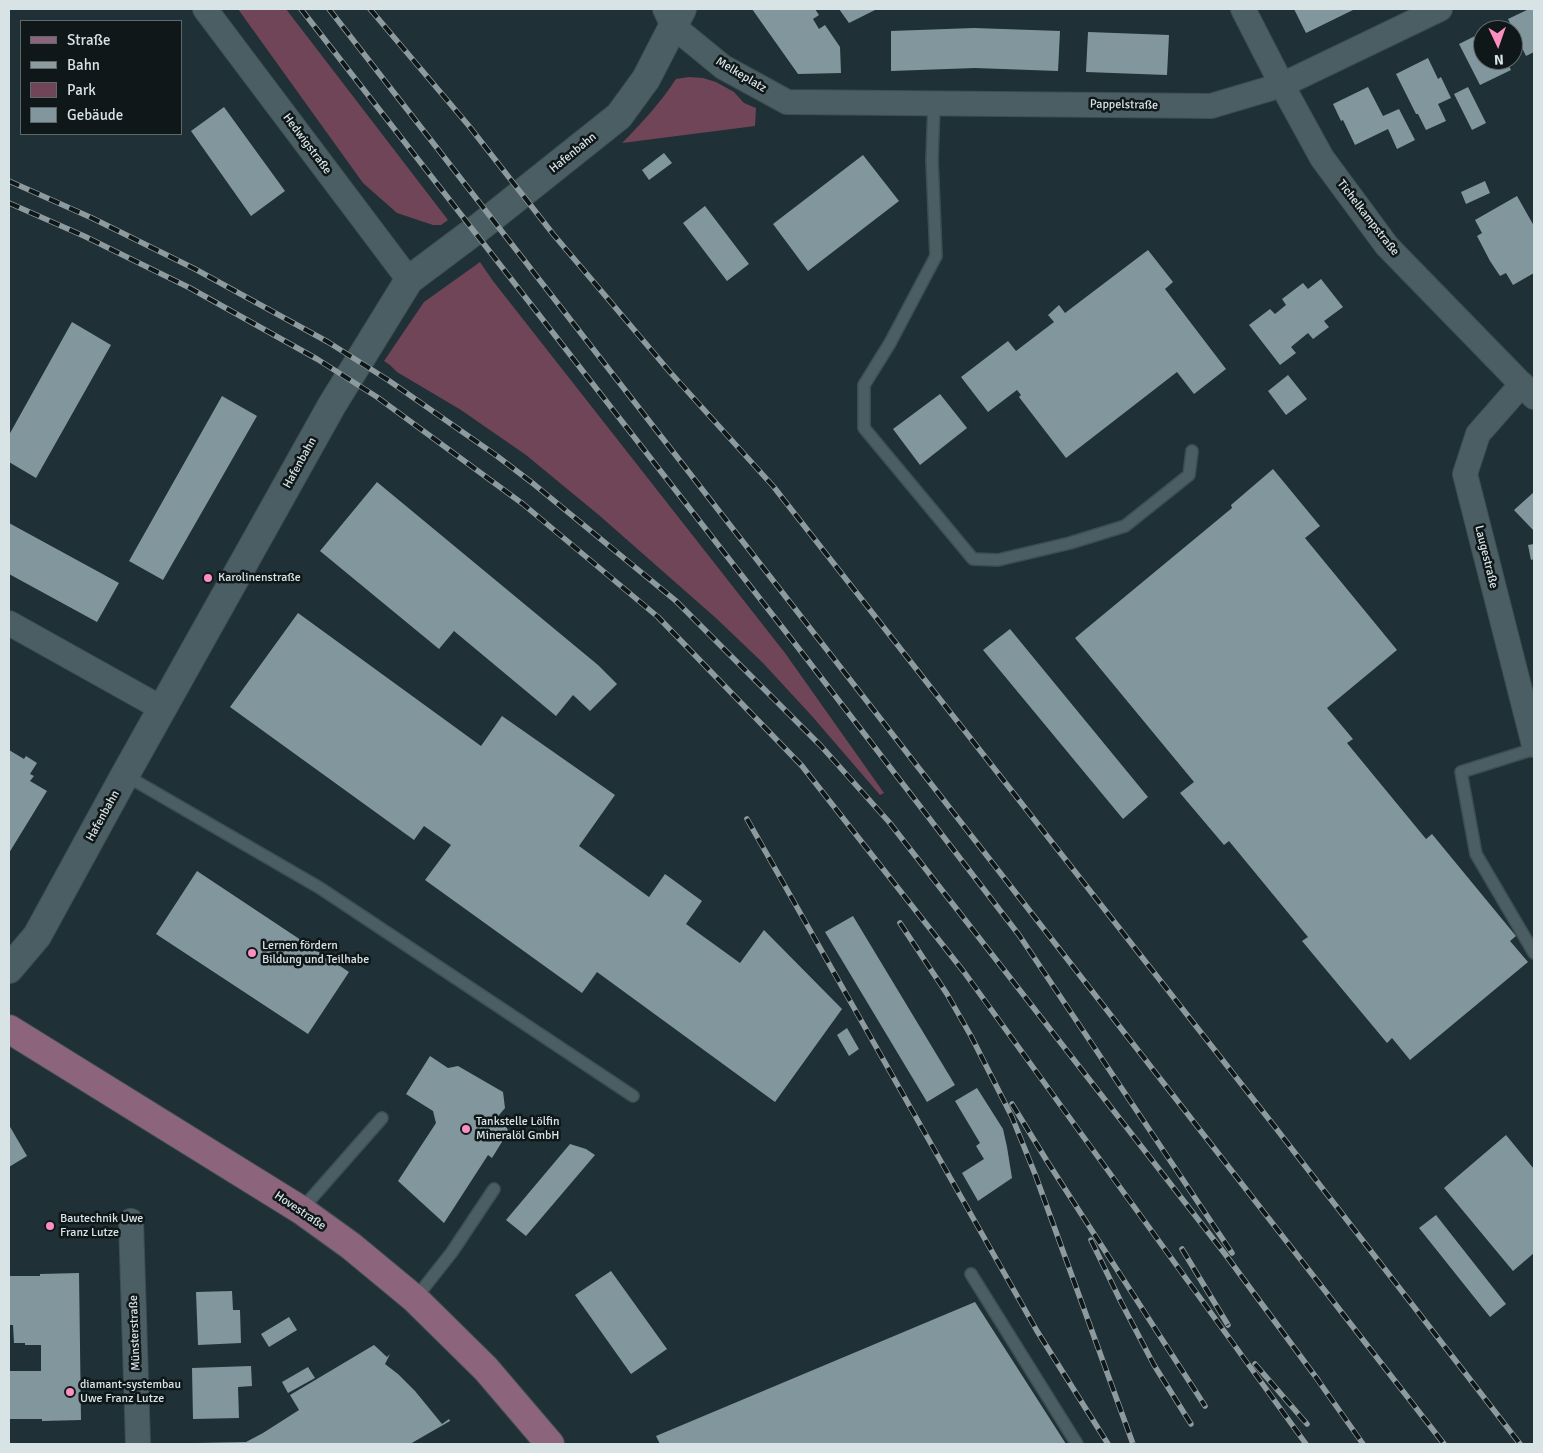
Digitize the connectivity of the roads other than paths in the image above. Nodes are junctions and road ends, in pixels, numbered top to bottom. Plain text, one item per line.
1 (205, 9) edge
2 (1243, 9) edge
3 (1440, 9) edge
4 (674, 14) edge
5 (1282, 86) junction
6 (788, 102) joint
7 (934, 103) junction
8 (409, 280) junction
9 (1528, 391) edge
10 (1192, 452) dead end
11 (9, 623) edge
12 (163, 709) junction
13 (1534, 745) edge
14 (1534, 750) edge
15 (125, 776) junction
16 (1534, 953) edge
17 (9, 969) edge
18 (9, 1029) edge
19 (633, 1096) dead end
20 (382, 1118) dead end
21 (494, 1189) dead end
22 (301, 1210) junction
23 (131, 1221) dead end
24 (971, 1274) dead end
25 (415, 1299) junction
26 (138, 1444) edge
27 (550, 1444) edge
28 (1077, 1444) edge

1 - 8 street, Hedwigstraße
2 - 5 street, Tichelkampstraße
3 - 5 street, Pappelstraße
4 - 6 street, Melkeplatz
4 - 8 street, Hafenbahn
5 - 7 street, Pappelstraße
5 - 9 street, Tichelkampstraße
6 - 7 street, Pappelstraße
7 - 10 lane
8 - 12 street, Hafenbahn
9 - 13 street, Laugestraße
11 - 12 street
12 - 15 street, Hafenbahn
14 - 16 lane
15 - 17 street, Hafenbahn
15 - 19 lane
18 - 22 main road, Hovestraße
20 - 22 lane
21 - 25 lane
22 - 25 main road, Hovestraße
23 - 26 street, Münsterstraße
24 - 28 lane
25 - 27 main road, Hovestraße

